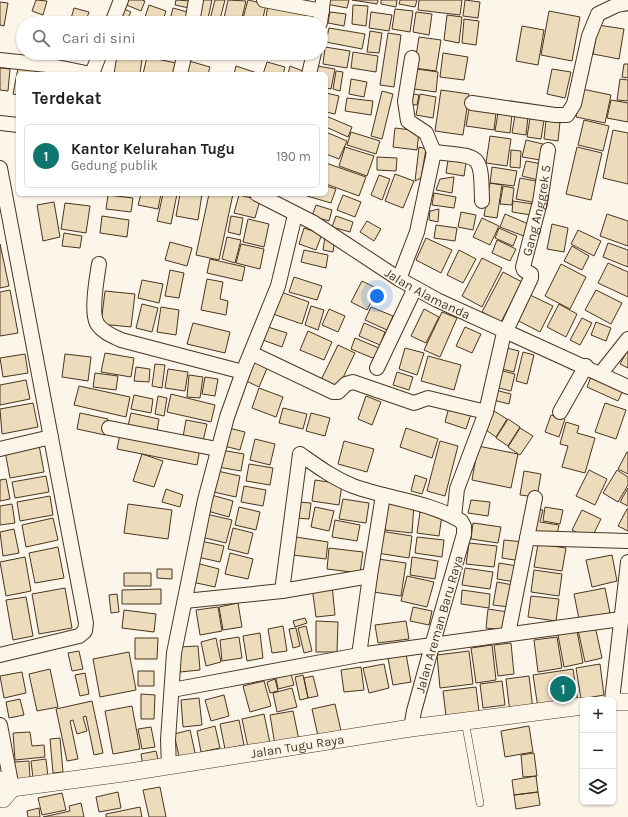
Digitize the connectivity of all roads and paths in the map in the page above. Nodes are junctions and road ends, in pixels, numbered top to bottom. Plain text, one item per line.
1 (121, 0) edge
2 (196, 0) edge
3 (264, 0) edge
4 (628, 3) edge
5 (322, 11) edge
6 (115, 16) edge
7 (193, 16) edge
8 (412, 58) dead end
9 (0, 60) edge
10 (97, 60) edge
11 (183, 60) edge
12 (312, 60) edge
13 (82, 72) edge
14 (93, 72) edge
15 (180, 72) edge
16 (309, 72) edge
17 (472, 103) dead end
18 (0, 123) edge
19 (16, 125) edge
20 (548, 150) dead end
21 (434, 152) junction
22 (0, 168) edge
23 (263, 196) edge
24 (482, 201) dead end
25 (295, 215) junction
26 (99, 264) dead end
27 (399, 279) junction
28 (415, 288) junction
29 (505, 331) junction
30 (628, 338) edge
31 (251, 353) junction
32 (586, 366) junction
33 (377, 368) dead end
34 (243, 372) junction
35 (604, 374) junction
36 (628, 387) edge
37 (486, 412) junction
38 (560, 412) dead end
39 (109, 428) dead end
40 (51, 437) junction
41 (0, 449) edge
42 (217, 449) junction
43 (383, 495) junction
44 (535, 498) dead end
45 (457, 519) junction
46 (527, 538) junction
47 (628, 541) edge
48 (628, 562) edge
49 (370, 576) junction
50 (282, 592) junction
51 (185, 601) junction
52 (621, 619) junction
53 (508, 634) junction
54 (432, 646) junction
55 (0, 654) edge
56 (360, 655) junction
57 (172, 690) junction
58 (613, 697) edge
59 (616, 701) edge
60 (628, 702) edge
61 (580, 706) edge
62 (465, 720) junction
63 (0, 725) edge
64 (411, 728) junction
65 (170, 766) junction
66 (6, 784) edge
67 (0, 800) edge
68 (480, 803) dead end

1 - 6 street
2 - 7 street
3 - 5 street
4 - 17 street
8 - 21 street
9 - 13 street
10 - 14 street
11 - 15 street
12 - 16 street
18 - 19 street
20 - 29 street, Gang Anggrek 5
21 - 24 street
21 - 27 street
22 - 40 street
23 - 25 street, Jalan Alamanda
25 - 27 street, Jalan Alamanda
25 - 31 street
26 - 34 street
27 - 28 street, Jalan Alamanda
28 - 29 street, Jalan Alamanda
28 - 33 street
29 - 32 street, Jalan Alamanda
29 - 37 street, Jalan Areman Baru Raya
30 - 35 street
31 - 34 street
31 - 37 street
32 - 35 street, Jalan Alamanda
32 - 38 street
34 - 42 street
35 - 36 street, Jalan Alamanda
37 - 45 street, Jalan Areman Baru Raya
39 - 42 street
40 - 41 street
40 - 55 street
42 - 51 street
43 - 45 street
43 - 49 street
43 - 50 street
44 - 46 street
45 - 54 street, Jalan Areman Baru Raya
46 - 47 street
46 - 53 street
48 - 52 street
49 - 50 street
49 - 56 street
50 - 51 street
51 - 57 street
52 - 53 street
52 - 58 street
53 - 54 street
54 - 56 street
54 - 64 street, Jalan Areman Baru Raya
56 - 57 street
57 - 65 street
59 - 60 street
61 - 62 street, Jalan Tugu Raya
62 - 64 street, Jalan Tugu Raya
62 - 68 lane
63 - 66 street
64 - 65 street, Jalan Tugu Raya
65 - 66 street, Jalan Tugu Raya
66 - 67 street

